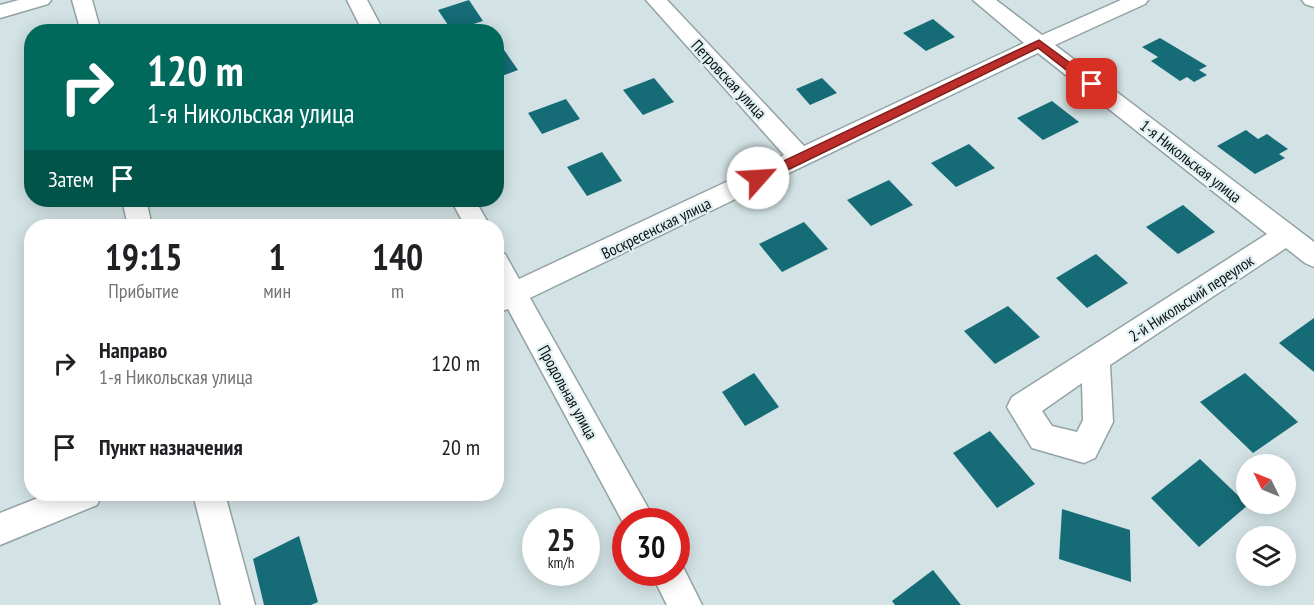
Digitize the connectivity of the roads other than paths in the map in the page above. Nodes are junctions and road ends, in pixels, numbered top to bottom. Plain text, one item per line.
1 (41, 0) edge
2 (82, 0) edge
3 (357, 0) edge
4 (656, 0) edge
5 (983, 0) edge
6 (1138, 0) edge
7 (0, 12) edge
8 (88, 24) edge
9 (370, 24) edge
10 (1039, 44) junction
11 (801, 158) junction
12 (1286, 235) junction
13 (1314, 256) edge
14 (505, 298) edge
15 (1096, 360) dead end
16 (69, 501) edge
17 (211, 501) edge
18 (632, 508) edge
19 (0, 529) edge
20 (675, 586) edge
21 (238, 605) edge
22 (685, 605) edge

1 - 7 street
2 - 8 street
3 - 9 street
4 - 11 street, Петровская улица
5 - 10 street, 1-я Никольская улица
6 - 10 street, Воскресенская улица
10 - 11 street, Воскресенская улица
10 - 12 street, 1-я Никольская улица
11 - 14 street, Воскресенская улица
12 - 13 street, 1-я Никольская улица
12 - 15 street, 2-й Никольский переулок
14 - 18 street, Продольная улица
16 - 19 street
17 - 21 street
20 - 22 street

